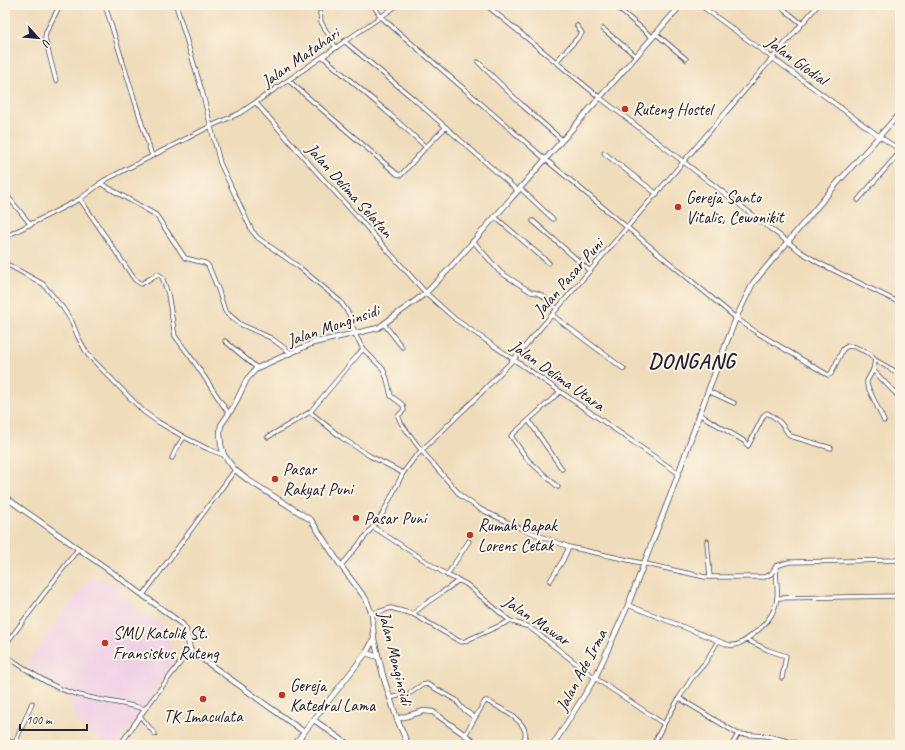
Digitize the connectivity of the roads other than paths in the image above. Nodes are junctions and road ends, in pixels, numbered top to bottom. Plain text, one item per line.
1 (60, 5) edge
2 (105, 5) edge
3 (176, 5) edge
4 (373, 5) edge
5 (398, 5) edge
6 (614, 5) edge
7 (680, 5) edge
8 (700, 5) edge
9 (779, 5) edge
10 (818, 5) edge
11 (488, 6) edge
12 (320, 14) dead end
13 (381, 17) junction
14 (802, 24) junction
15 (577, 26) dead end
16 (603, 29) dead end
17 (654, 35) junction
18 (344, 41) junction
19 (336, 48) junction
20 (636, 56) junction
21 (323, 57) junction
22 (773, 58) junction
23 (686, 59) dead end
24 (478, 62) dead end
25 (556, 62) junction
26 (56, 81) dead end
27 (289, 81) junction
28 (599, 98) junction
29 (256, 103) junction
30 (900, 113) edge
31 (211, 126) junction
32 (446, 127) junction
33 (879, 136) junction
34 (562, 140) junction
35 (426, 147) junction
36 (900, 151) edge
37 (604, 153) dead end
38 (152, 156) junction
39 (545, 159) junction
40 (683, 162) junction
41 (100, 184) junction
42 (519, 190) junction
43 (5, 192) edge
44 (657, 194) junction
45 (80, 199) junction
46 (858, 200) dead end
47 (495, 217) junction
48 (553, 219) dead end
49 (533, 221) dead end
50 (31, 225) junction
51 (628, 227) junction
52 (5, 237) edge
53 (473, 241) junction
54 (787, 241) junction
55 (5, 263) edge
56 (549, 263) dead end
57 (590, 271) junction
58 (426, 293) junction
59 (900, 303) edge
60 (557, 309) junction
61 (552, 315) junction
62 (736, 318) junction
63 (384, 324) junction
64 (355, 334) junction
65 (225, 341) dead end
66 (402, 347) dead end
67 (363, 349) junction
68 (291, 352) junction
69 (514, 359) junction
70 (875, 360) junction
71 (257, 368) junction
72 (624, 369) dead end
73 (873, 370) junction
74 (900, 374) edge
75 (708, 391) junction
76 (560, 392) junction
77 (900, 398) edge
78 (734, 403) dead end
79 (310, 412) junction
80 (229, 414) junction
81 (699, 414) junction
82 (529, 421) junction
83 (884, 421) dead end
84 (184, 437) junction
85 (268, 437) dead end
86 (831, 448) dead end
87 (421, 450) junction
88 (224, 455) junction
89 (172, 458) dead end
90 (562, 469) dead end
91 (235, 470) junction
92 (403, 473) junction
93 (678, 473) junction
94 (558, 487) dead end
95 (6, 499) edge
96 (373, 528) junction
97 (469, 541) dead end
98 (706, 541) dead end
99 (569, 547) junction
100 (78, 549) junction
101 (900, 560) edge
102 (643, 564) junction
103 (341, 566) junction
104 (776, 566) junction
105 (447, 575) junction
106 (710, 578) junction
107 (459, 580) junction
108 (550, 581) dead end
109 (143, 595) junction
110 (900, 596) edge
111 (777, 598) junction
112 (628, 605) junction
113 (372, 614) junction
114 (413, 614) junction
115 (510, 621) junction
116 (374, 639) junction
117 (747, 640) junction
118 (718, 641) junction
119 (5, 645) edge
120 (190, 650) junction
121 (366, 653) junction
122 (5, 655) edge
123 (378, 657) junction
124 (595, 678) junction
125 (782, 678) dead end
126 (410, 693) tunnel mouth
127 (398, 696) tunnel mouth
128 (390, 698) junction
129 (679, 698) junction
130 (32, 703) dead end
131 (146, 709) junction
132 (140, 716) junction
133 (475, 718) junction
134 (397, 719) junction
135 (314, 720) junction
136 (664, 724) junction
137 (304, 732) junction
138 (155, 734) dead end
139 (738, 734) junction
140 (465, 735) junction
141 (5, 739) edge
142 (796, 743) dead end
143 (17, 744) edge
144 (120, 745) edge
145 (294, 745) edge
146 (349, 745) edge
147 (408, 745) edge
148 (479, 745) edge
149 (520, 745) edge
150 (553, 745) edge
151 (653, 745) edge
152 (732, 745) edge

1 - 26 street
2 - 38 street
3 - 31 street
4 - 13 street
5 - 13 street, Jalan Matahari
6 - 17 street
7 - 17 street, Jalan Monginsidi
8 - 22 street, Jalan Glodial
9 - 14 street
10 - 14 street, Jalan Pasar Puni
11 - 25 street
12 - 19 street
13 - 18 street, Jalan Matahari
13 - 39 street
14 - 22 street, Jalan Pasar Puni
15 - 25 street
16 - 20 street
17 - 20 street, Jalan Monginsidi
17 - 23 street
18 - 19 street, Jalan Matahari
18 - 32 street
19 - 21 street, Jalan Matahari
20 - 28 street, Jalan Monginsidi
21 - 27 street, Jalan Matahari
21 - 35 street
22 - 33 street, Jalan Glodial
22 - 40 street, Jalan Pasar Puni
24 - 34 street
25 - 28 street
27 - 29 street, Jalan Matahari
27 - 35 street
28 - 34 street, Jalan Monginsidi
28 - 40 street
29 - 31 street, Jalan Matahari
29 - 58 street, Jalan Delima Selatan
30 - 33 street, Jalan Ade Irma
31 - 38 street, Jalan Matahari
31 - 64 street
32 - 35 street
32 - 42 street
33 - 36 street, Jalan Glodial
33 - 54 street, Jalan Ade Irma
34 - 39 street, Jalan Monginsidi
36 - 46 street
37 - 44 street
38 - 41 street, Jalan Matahari
39 - 42 street, Jalan Monginsidi
39 - 51 street
40 - 44 street, Jalan Pasar Puni
40 - 54 street
41 - 45 street, Jalan Matahari
41 - 68 street
42 - 47 street, Jalan Monginsidi
42 - 48 street
43 - 50 street
44 - 51 street, Jalan Pasar Puni
45 - 50 street, Jalan Matahari
45 - 80 street
47 - 53 street, Jalan Monginsidi
47 - 56 street
49 - 57 street
50 - 52 street, Jalan Matahari
51 - 57 street, Jalan Pasar Puni
51 - 62 street
53 - 58 street, Jalan Monginsidi
53 - 60 street
54 - 59 street
54 - 62 street, Jalan Ade Irma
55 - 84 street
57 - 60 street, Jalan Pasar Puni
58 - 63 street, Jalan Monginsidi
58 - 69 street, Jalan Delima Utara
60 - 61 street, Jalan Pasar Puni
61 - 69 street, Jalan Pasar Puni
61 - 72 street
62 - 70 street
62 - 75 street, Jalan Ade Irma
63 - 64 street, Jalan Monginsidi
63 - 66 street
64 - 67 street
64 - 68 street, Jalan Monginsidi
65 - 71 street
67 - 79 street
67 - 87 street
68 - 71 street, Jalan Monginsidi
69 - 76 street, Jalan Delima Utara
69 - 87 street, Jalan Pasar Puni
70 - 73 street
70 - 74 street
71 - 80 street, Jalan Monginsidi
73 - 77 street
73 - 83 street
75 - 78 street
75 - 81 street, Jalan Ade Irma
76 - 82 street
76 - 93 street, Jalan Delima Utara
79 - 85 street
79 - 92 street
80 - 88 street, Jalan Monginsidi
81 - 86 street
81 - 93 street, Jalan Ade Irma
82 - 90 street
82 - 94 street
84 - 88 street
84 - 89 street
87 - 92 street, Jalan Pasar Puni
87 - 99 street
88 - 91 street, Jalan Monginsidi
91 - 103 street, Jalan Monginsidi
91 - 109 street
92 - 96 street, Jalan Pasar Puni
93 - 102 street, Jalan Ade Irma
95 - 100 street
96 - 103 street, Jalan Pasar Puni
96 - 105 street, Jalan Mawar
97 - 105 street
98 - 106 street
99 - 102 street
99 - 108 street
100 - 109 street
100 - 119 street
101 - 104 street
102 - 106 street
102 - 112 street, Jalan Ade Irma
103 - 113 street, Jalan Monginsidi
104 - 106 street
104 - 111 street
105 - 107 street, Jalan Mawar
107 - 114 street
107 - 115 street, Jalan Mawar
109 - 120 street
110 - 111 street
111 - 117 street
112 - 118 street
112 - 124 street, Jalan Ade Irma
113 - 114 street
113 - 116 street, Jalan Monginsidi
114 - 115 street
115 - 124 street, Jalan Mawar
116 - 121 street
116 - 123 street, Jalan Monginsidi
117 - 118 street
117 - 125 street
118 - 129 street
120 - 131 street
120 - 137 street
121 - 123 street
121 - 135 street
122 - 131 street
123 - 128 street, Jalan Monginsidi
124 - 136 street, Jalan Mawar
124 - 150 street, Jalan Ade Irma
126 - 133 street
127 - 128 street
128 - 134 street, Jalan Monginsidi
129 - 136 street
129 - 139 street
130 - 143 street
131 - 132 street
132 - 138 street
132 - 144 street
133 - 140 street
133 - 149 street
134 - 140 street
134 - 147 street, Jalan Monginsidi
135 - 137 street
135 - 146 street
136 - 151 street
137 - 145 street
139 - 142 street
139 - 152 street
140 - 148 street
141 - 143 street

